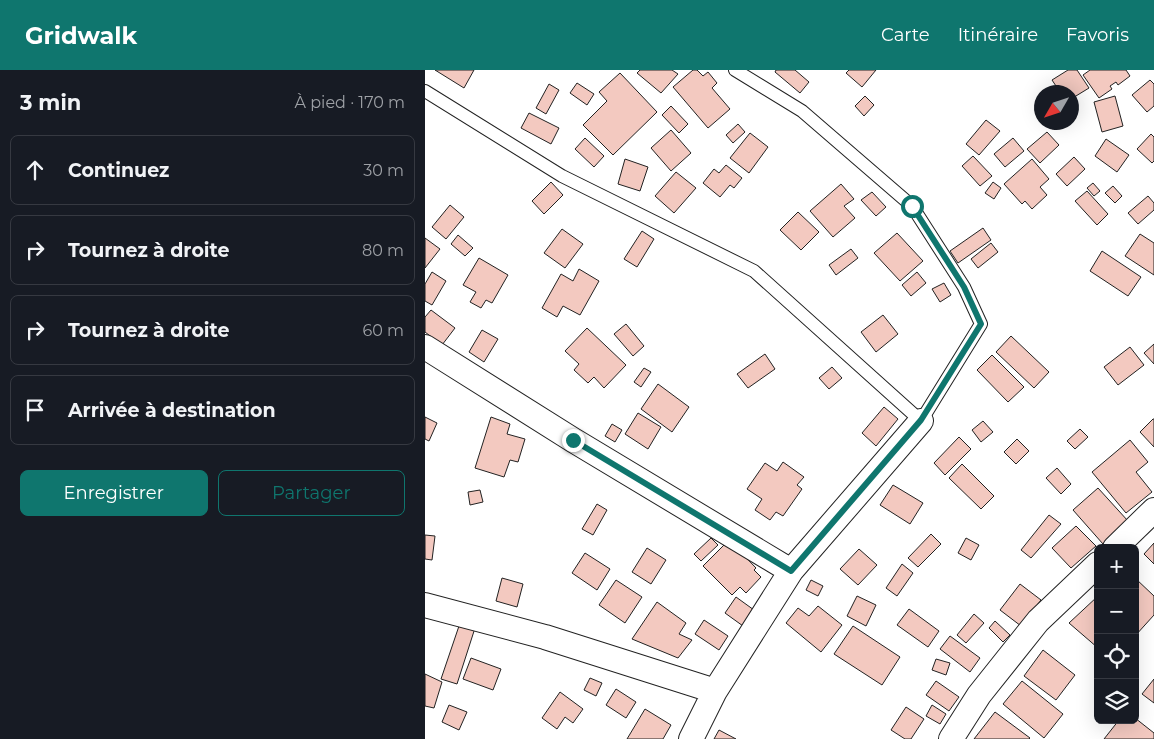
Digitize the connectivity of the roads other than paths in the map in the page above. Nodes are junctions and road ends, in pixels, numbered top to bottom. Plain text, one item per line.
1 (735, 70) edge
2 (425, 91) edge
3 (425, 347) edge
4 (921, 420) junction
5 (1154, 510) edge
6 (1119, 544) edge
7 (1094, 568) edge
8 (791, 571) junction
9 (425, 605) edge
10 (715, 691) junction
11 (691, 739) edge
12 (951, 739) edge

1 - 4 lane
2 - 4 lane
3 - 8 street
4 - 8 street
5 - 6 street
7 - 12 street
8 - 10 street
9 - 10 street
10 - 11 street

